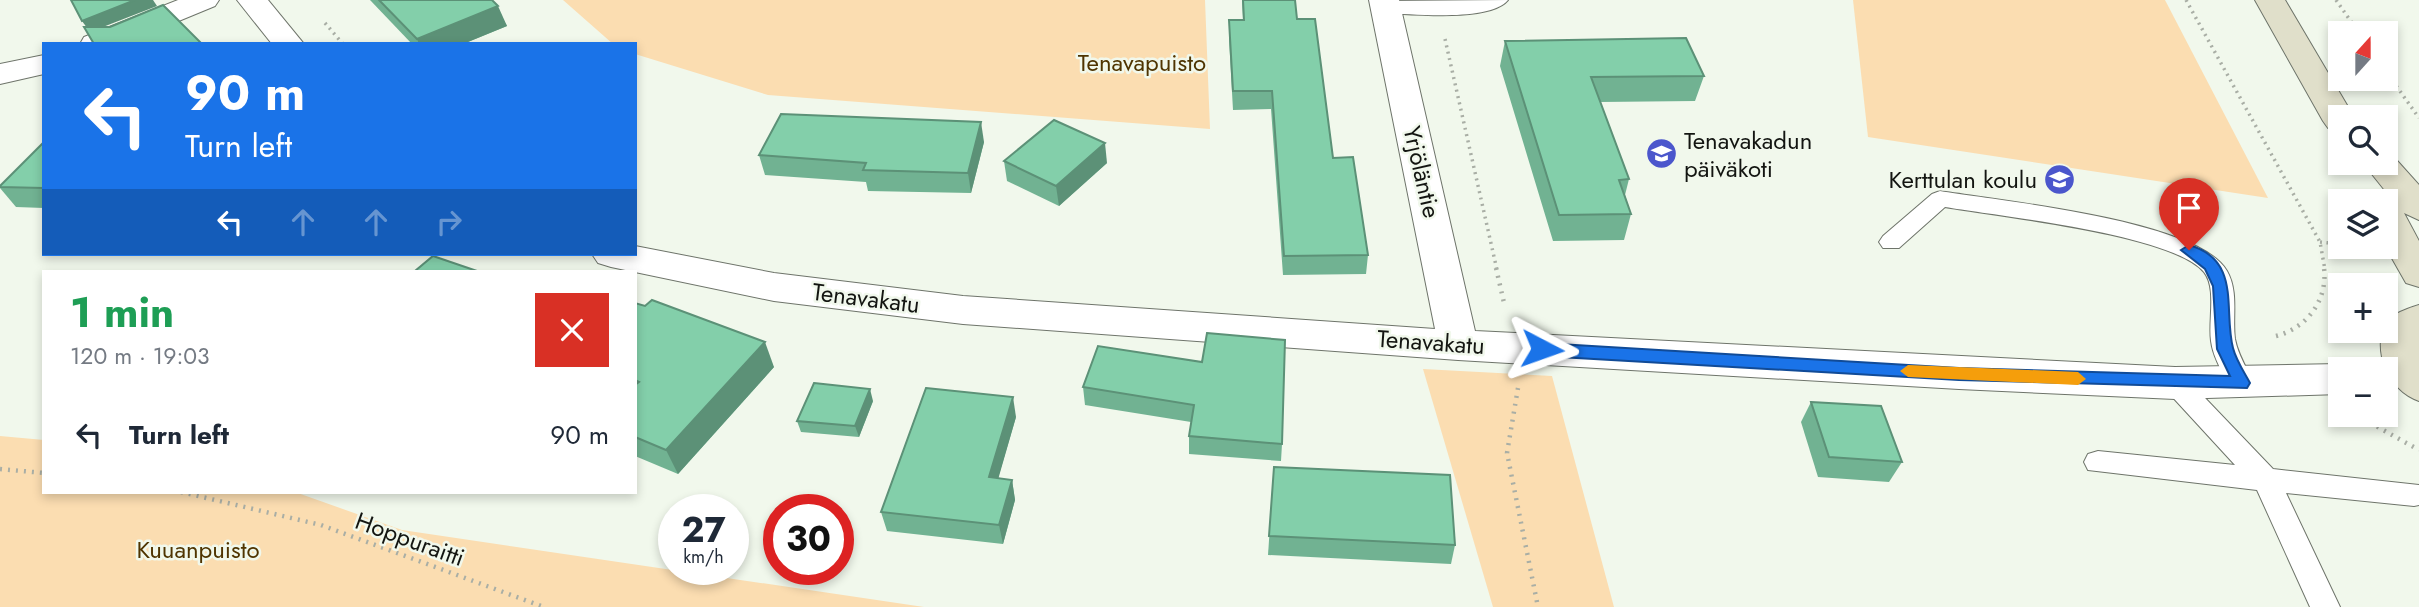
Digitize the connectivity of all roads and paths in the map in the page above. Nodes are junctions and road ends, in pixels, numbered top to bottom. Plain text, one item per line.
1 (204, 0) edge
2 (251, 0) edge
3 (1498, 0) edge
4 (2186, 0) edge
5 (2270, 0) edge
6 (2336, 0) edge
7 (1385, 4) edge
8 (2351, 21) edge
9 (100, 42) edge
10 (287, 42) edge
11 (42, 65) edge
12 (4, 78) edge
13 (2398, 88) edge
14 (2332, 105) edge
15 (2419, 118) edge
16 (2391, 175) edge
17 (2419, 208) edge
18 (2398, 236) edge
19 (1891, 242) dead end
20 (2320, 242) junction
21 (2328, 243) edge
22 (621, 256) edge
23 (2419, 274) edge
24 (2419, 319) edge
25 (2291, 333) dead end
26 (1458, 345) junction
27 (2328, 379) edge
28 (2405, 380) edge
29 (2175, 383) junction
30 (2241, 383) junction
31 (2376, 427) edge
32 (2419, 450) edge
33 (2098, 462) dead end
34 (0, 469) edge
35 (42, 473) edge
36 (2266, 480) junction
37 (189, 494) edge
38 (2414, 495) dead end
39 (544, 607) edge
40 (2325, 607) edge

1 - 9 street
2 - 10 street
3 - 7 lane
4 - 20 path
5 - 14 street
6 - 8 path
7 - 26 street, Yrjöläntie
11 - 12 street
13 - 15 path
16 - 17 street
18 - 23 street
19 - 30 lane
20 - 21 path
20 - 25 path
22 - 26 street, Tenavakatu
24 - 28 street
26 - 29 street, Tenavakatu
27 - 30 street, Tenavakatu
29 - 30 street, Tenavakatu
29 - 36 lane
31 - 32 path
33 - 36 lane
34 - 35 path
36 - 38 lane
36 - 40 lane
37 - 39 path, Hoppuraitti

